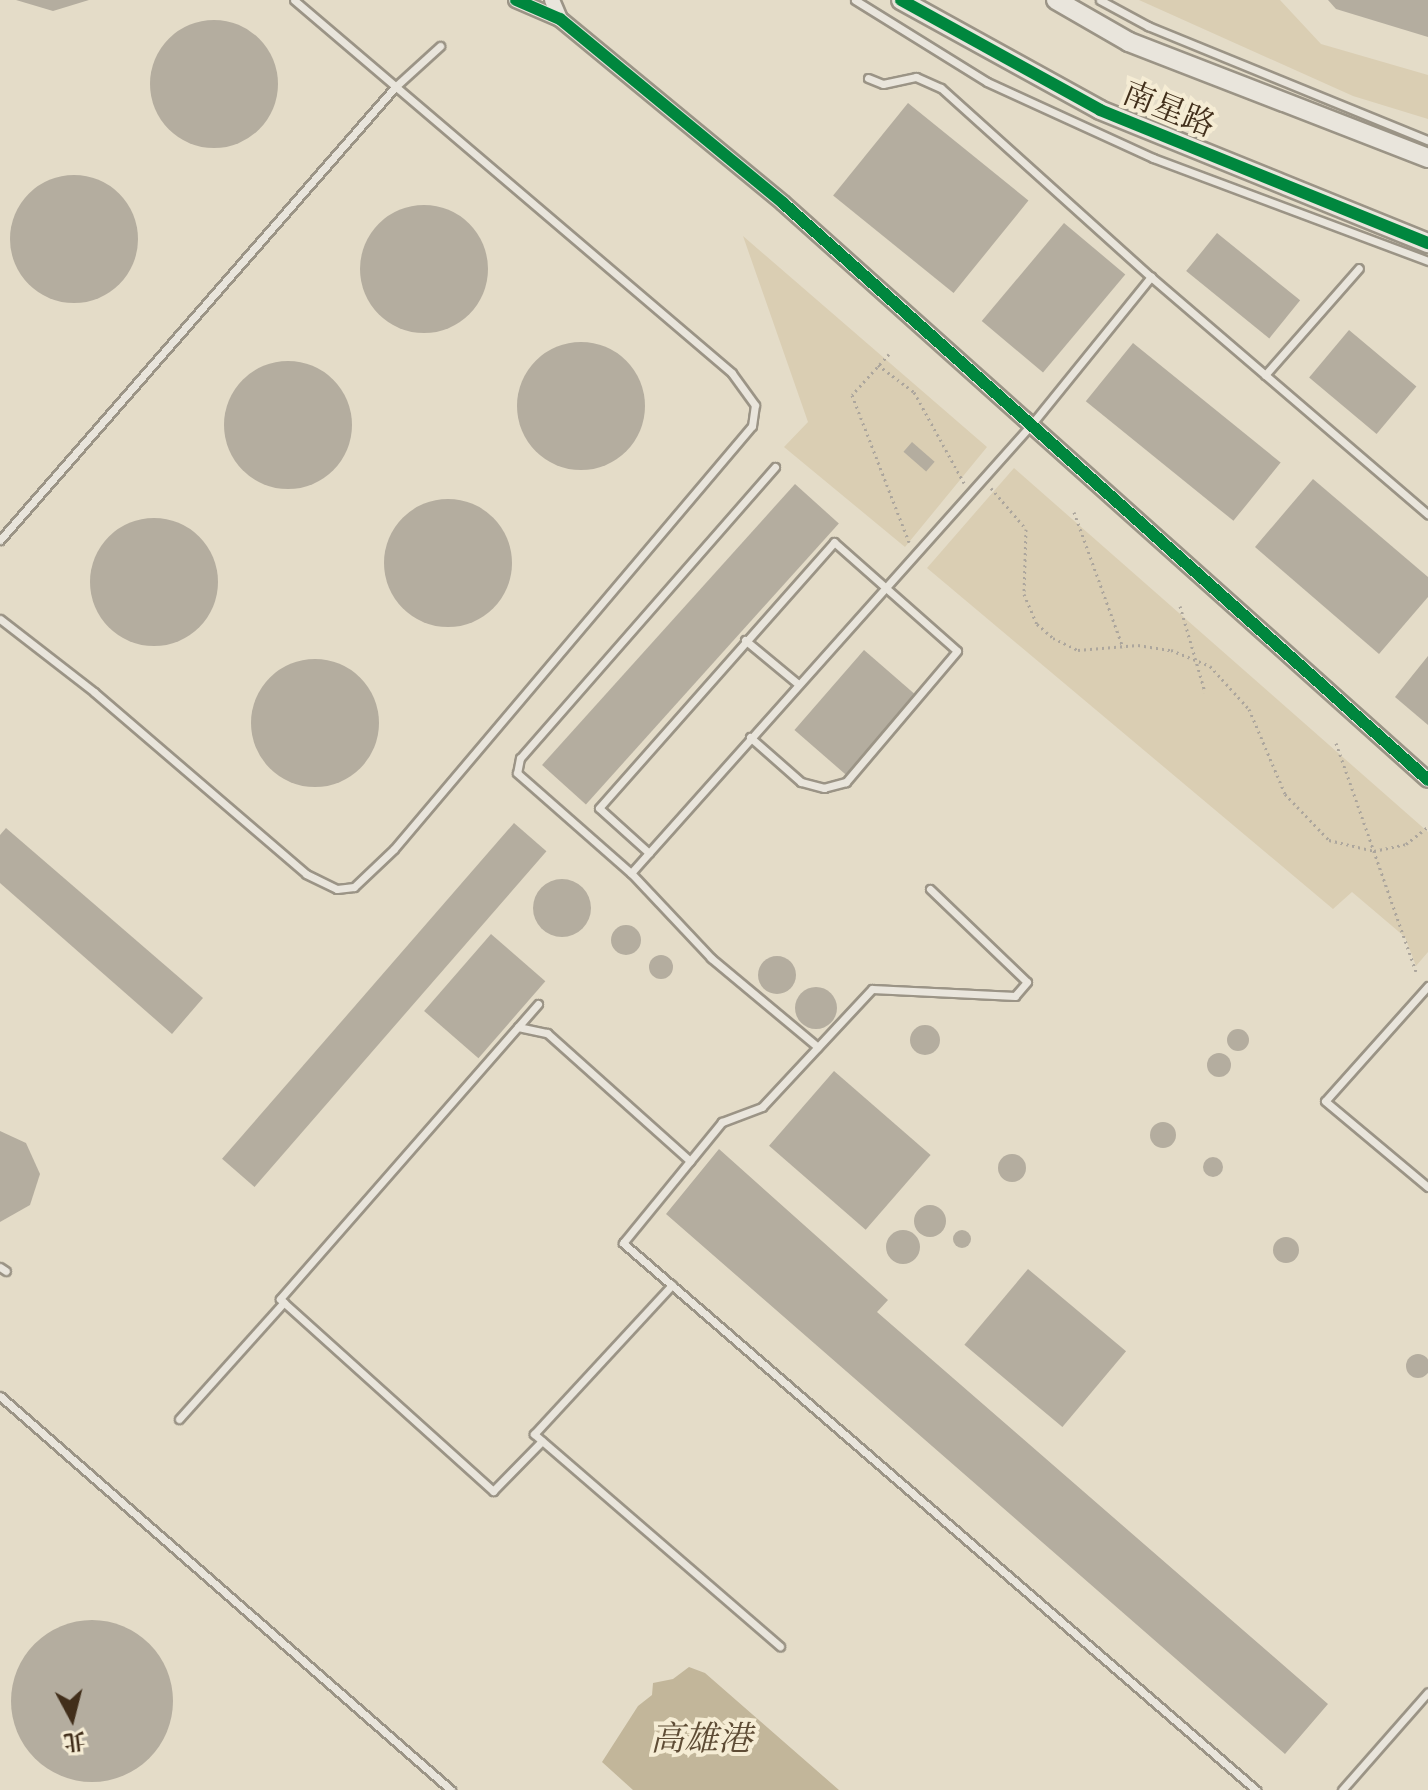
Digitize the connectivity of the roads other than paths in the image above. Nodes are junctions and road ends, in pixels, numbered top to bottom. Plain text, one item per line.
1 (294, 0) edge
2 (516, 0) edge
3 (552, 0) edge
4 (855, 0) edge
5 (901, 0) edge
6 (1056, 0) edge
7 (1100, 0) edge
8 (560, 19) junction
9 (440, 46) dead end
10 (868, 78) dead end
11 (395, 87) junction
12 (1428, 140) edge
13 (1428, 158) edge
14 (1428, 243) edge
15 (1428, 261) edge
16 (1359, 268) dead end
17 (1151, 277) junction
18 (1265, 375) junction
19 (1031, 425) junction
20 (775, 467) dead end
21 (1428, 514) edge
22 (0, 540) edge
23 (889, 588) junction
24 (0, 619) edge
25 (745, 640) junction
26 (797, 683) junction
27 (750, 737) junction
28 (1428, 780) edge
29 (649, 853) junction
30 (631, 873) junction
31 (930, 889) dead end
32 (1428, 986) edge
33 (538, 1004) dead end
34 (518, 1027) junction
35 (818, 1047) junction
36 (690, 1161) junction
37 (1428, 1187) edge
38 (672, 1285) junction
39 (284, 1302) junction
40 (0, 1396) edge
41 (179, 1419) dead end
42 (542, 1441) junction
43 (780, 1646) dead end
44 (1428, 1692) edge
45 (451, 1790) edge
46 (1256, 1790) edge
47 (1342, 1790) edge

1 - 11 lane
2 - 8 street
3 - 8 street
4 - 15 lane
5 - 14 street, 南星路
6 - 13 street, 南星路
7 - 12 lane
8 - 19 street
9 - 11 lane
10 - 17 lane
11 - 22 lane
11 - 24 lane
16 - 18 lane
17 - 18 lane
17 - 19 lane
18 - 21 lane
19 - 23 lane
19 - 28 street
20 - 30 lane
23 - 25 lane
23 - 26 lane
23 - 27 lane
25 - 26 lane
25 - 29 lane
26 - 27 lane
27 - 29 lane
29 - 30 lane
30 - 35 lane
31 - 35 lane
32 - 37 lane
33 - 34 lane
34 - 36 lane
34 - 39 lane
35 - 36 lane
36 - 38 lane
38 - 42 lane
38 - 46 lane
39 - 41 lane
39 - 42 lane
40 - 45 lane
42 - 43 lane
44 - 47 lane

